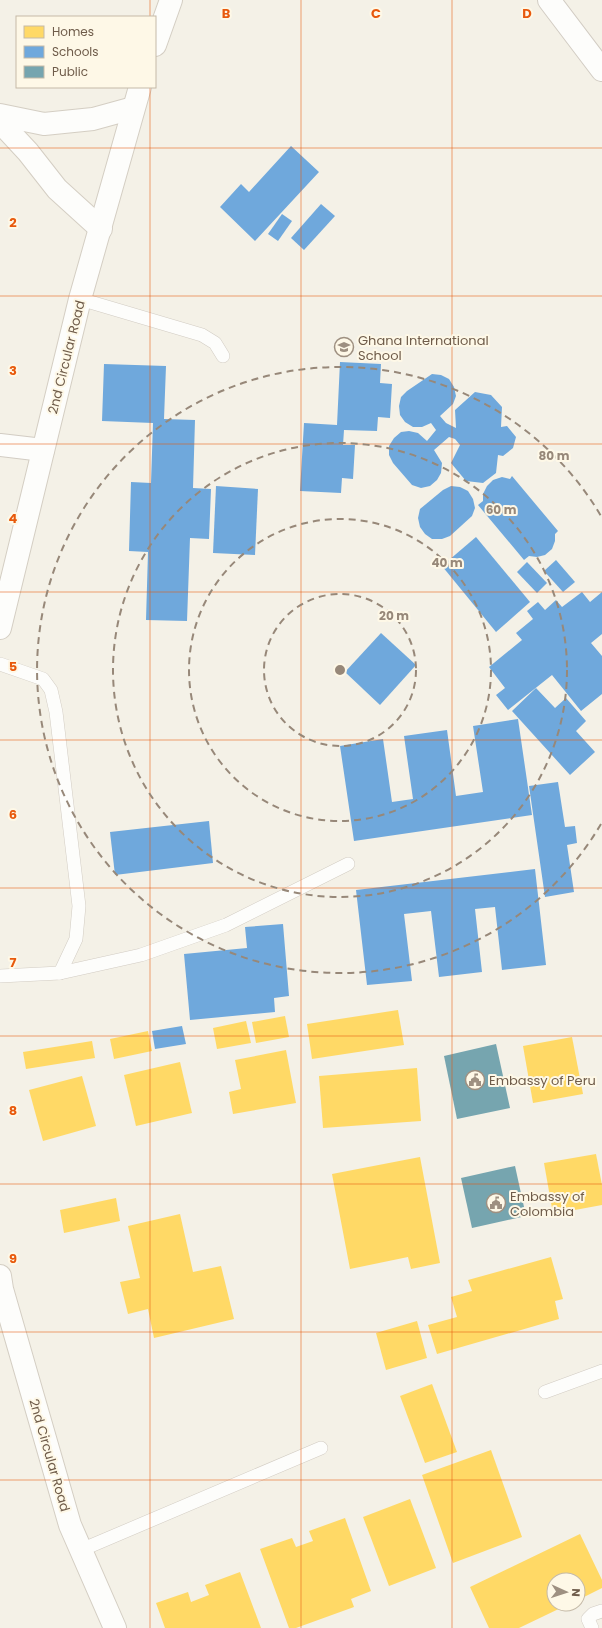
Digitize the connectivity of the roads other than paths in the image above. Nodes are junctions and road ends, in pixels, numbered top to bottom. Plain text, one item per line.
1 (171, 0) edge
2 (549, 0) edge
3 (156, 42) edge
4 (602, 70) edge
5 (140, 88) edge
6 (133, 108) junction
7 (0, 114) edge
8 (0, 122) edge
9 (101, 229) junction
10 (80, 299) junction
11 (223, 356) dead end
12 (0, 445) edge
13 (43, 450) junction
14 (0, 628) edge
15 (0, 664) edge
16 (348, 864) dead end
17 (60, 973) junction
18 (0, 976) edge
19 (0, 1276) edge
20 (602, 1371) edge
21 (545, 1392) dead end
22 (321, 1448) dead end
23 (81, 1550) junction
24 (602, 1611) edge
25 (114, 1628) edge
26 (592, 1628) edge

1 - 3 street
2 - 4 street
5 - 6 street, 2nd Circular Road
6 - 7 street
6 - 9 street, 2nd Circular Road
8 - 9 street
9 - 10 street, 2nd Circular Road
10 - 11 lane
10 - 13 street, 2nd Circular Road
12 - 13 street
13 - 14 street, 2nd Circular Road
15 - 17 lane
16 - 17 lane
17 - 18 lane
19 - 23 street, 2nd Circular Road
20 - 21 lane
22 - 23 lane
23 - 25 street, 2nd Circular Road
24 - 26 lane

